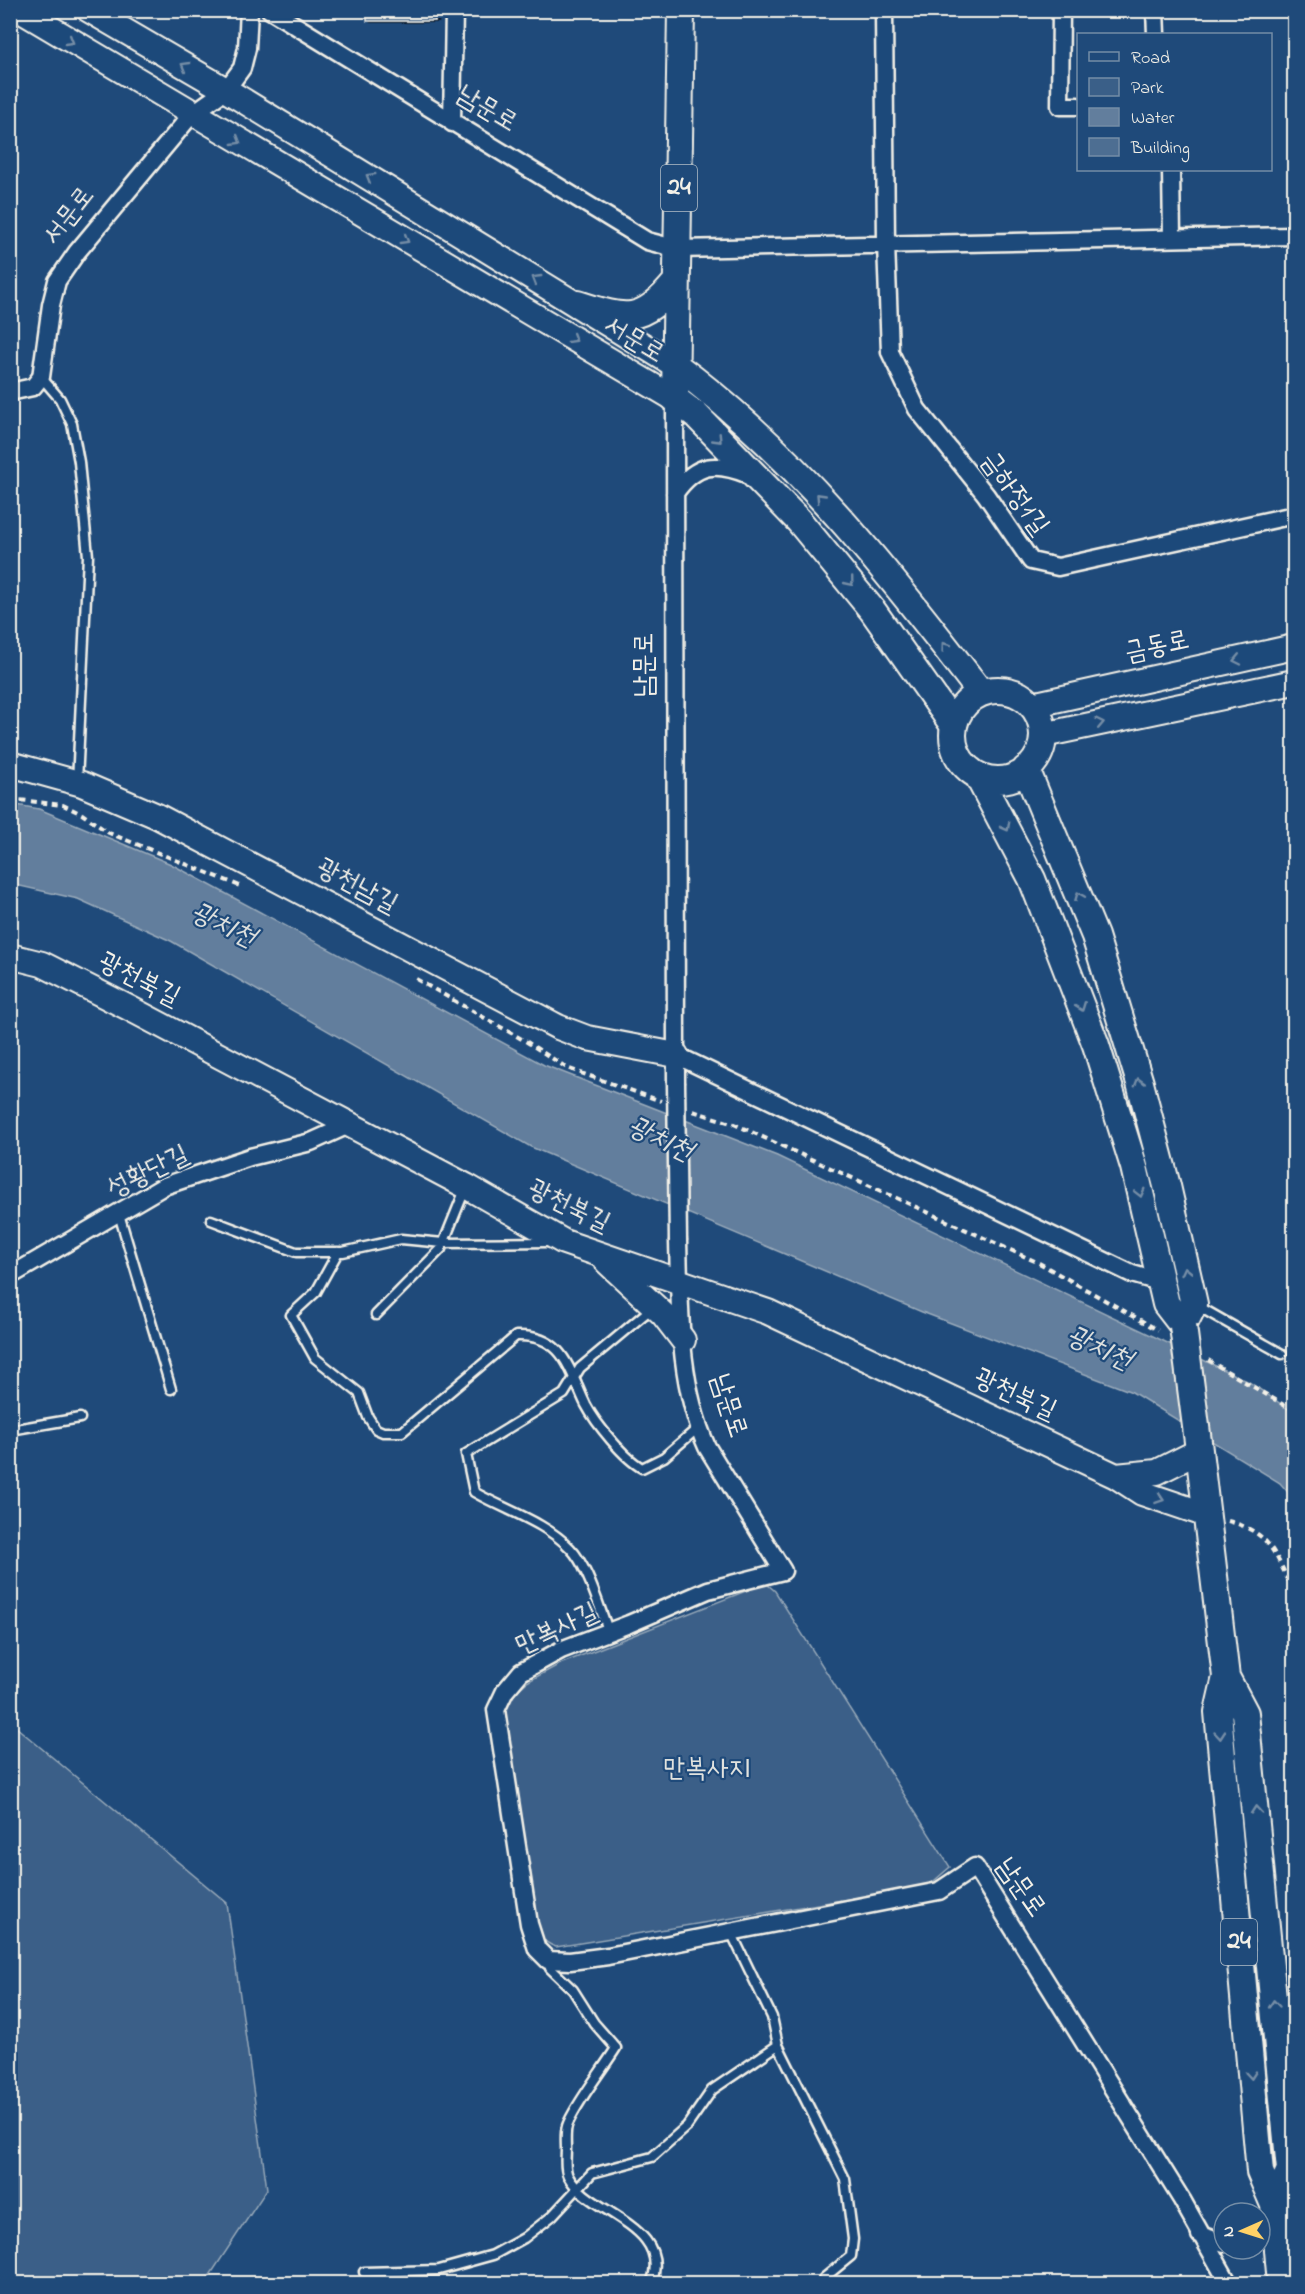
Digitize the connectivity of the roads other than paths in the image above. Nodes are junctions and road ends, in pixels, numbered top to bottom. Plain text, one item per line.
1 (20, 10) edge
2 (89, 10) edge
3 (249, 10) edge
4 (270, 10) edge
5 (454, 10) edge
6 (681, 10) edge
7 (885, 10) edge
8 (1061, 10) edge
9 (1155, 10) edge
10 (1156, 33) edge
11 (226, 90) junction
12 (1077, 106) edge
13 (192, 114) junction
14 (452, 123) junction
15 (1171, 171) edge
16 (1294, 236) edge
17 (1172, 237) junction
18 (886, 244) junction
19 (678, 249) junction
20 (676, 282) junction
21 (578, 304) junction
22 (675, 365) junction
23 (41, 377) junction
24 (10, 392) edge
25 (675, 399) junction
26 (756, 478) junction
27 (675, 493) junction
28 (1294, 515) edge
29 (1294, 647) edge
30 (1294, 682) edge
31 (981, 693) junction
32 (1032, 705) junction
33 (954, 726) junction
34 (1043, 735) junction
35 (10, 764) edge
36 (1026, 770) junction
37 (978, 776) junction
38 (77, 782) junction
39 (10, 956) edge
40 (1126, 1035) junction
41 (1096, 1045) junction
42 (676, 1055) junction
43 (351, 1124) junction
44 (466, 1186) junction
45 (119, 1214) junction
46 (211, 1220) dead end
47 (564, 1242) junction
48 (443, 1243) junction
49 (338, 1252) junction
50 (600, 1256) junction
51 (10, 1276) edge
52 (1161, 1278) junction
53 (679, 1281) junction
54 (654, 1306) junction
55 (376, 1315) dead end
56 (1188, 1315) junction
57 (683, 1340) junction
58 (1282, 1354) dead end
59 (575, 1380) junction
60 (171, 1389) dead end
61 (80, 1418) dead end
62 (698, 1428) junction
63 (10, 1430) edge
64 (1198, 1447) junction
65 (1116, 1476) junction
66 (1207, 1515) junction
67 (783, 1570) joint
68 (609, 1632) junction
69 (731, 1932) junction
70 (543, 1954) junction
71 (778, 2045) junction
72 (579, 2187) junction
73 (1272, 2220) edge
74 (1200, 2235) junction
75 (1212, 2239) edge
76 (1272, 2253) edge
77 (1215, 2262) junction
78 (364, 2272) dead end
79 (651, 2283) edge
80 (822, 2283) edge
81 (1219, 2283) edge
82 (1229, 2283) edge
83 (1281, 2283) edge

1 -> 13 street, 서문로
11 -> 2 street, 서문로
3 - 11 street
4 - 14 street, 남문로
5 - 14 street
6 - 19 main road, 남문로 / 24
7 - 18 street, 금하정1길
8 - 12 street
9 - 10 street
11 - 13 street, 서문로
21 -> 11 street, 서문로
13 - 23 street, 서문로
13 -> 25 street, 서문로
14 - 19 street, 남문로
15 - 17 street
16 - 17 street
17 - 18 street
18 - 19 street
18 - 28 street, 금하정1길
19 - 20 main road, 남문로 / 24
20 - 21 main road
20 - 22 main road, 남문로 / 24
21 - 22 street, 서문로
22 - 25 main road, 남문로 / 24
31 -> 22 main road, 서문로
23 - 24 street
23 - 38 lane
25 -> 26 main road, 서문로
25 - 27 street, 남문로
26 - 27 street
26 -> 33 main road, 서문로
27 - 42 street, 남문로
29 -> 32 street, 금동로
34 -> 30 street
31 - 32 main road
31 - 33 main road
32 - 34 main road
33 - 37 main road
34 - 36 main road
35 - 38 street, 광천남길
36 - 37 main road
40 -> 36 main road
37 -> 41 main road
38 - 42 street, 광천남길
39 - 43 street, 광천북길
40 - 41 main road
56 -> 40 main road
41 -> 52 main road
42 - 52 street
42 - 53 street, 남문로, bridge
43 - 44 street, 광천북길
43 - 45 street, 성황단길
44 - 47 street, 광천북길
44 - 48 lane
45 - 51 street, 성황단길
45 - 60 lane
46 - 49 lane
47 - 48 lane
47 - 50 street, 광천북길
48 - 49 lane
48 - 55 lane
49 - 59 lane
50 - 53 street, 광천북길
50 - 54 street
52 - 56 main road
53 - 57 street, 남문로
53 - 65 street, 광천북길
54 - 57 street
54 - 59 lane
56 - 58 lane
56 - 64 main road, bridge
57 - 62 street, 남문로
59 - 62 lane
59 - 68 lane
61 - 63 lane
62 - 67 street, 남문로
64 - 65 street
64 - 66 main road, 24
65 -> 66 street, 광천북길
66 - 73 main road, 24
67 - 68 street, 만복사길
68 - 70 street, 만복사길
69 - 70 street, 남문로
69 - 71 lane
69 - 74 street, 남문로
70 - 72 lane
71 - 72 lane
71 - 80 lane
72 - 78 lane
72 - 79 lane
74 - 75 street
74 - 77 street, 남문로
76 - 83 main road, 24
77 - 81 street
77 - 82 street, 남문로

